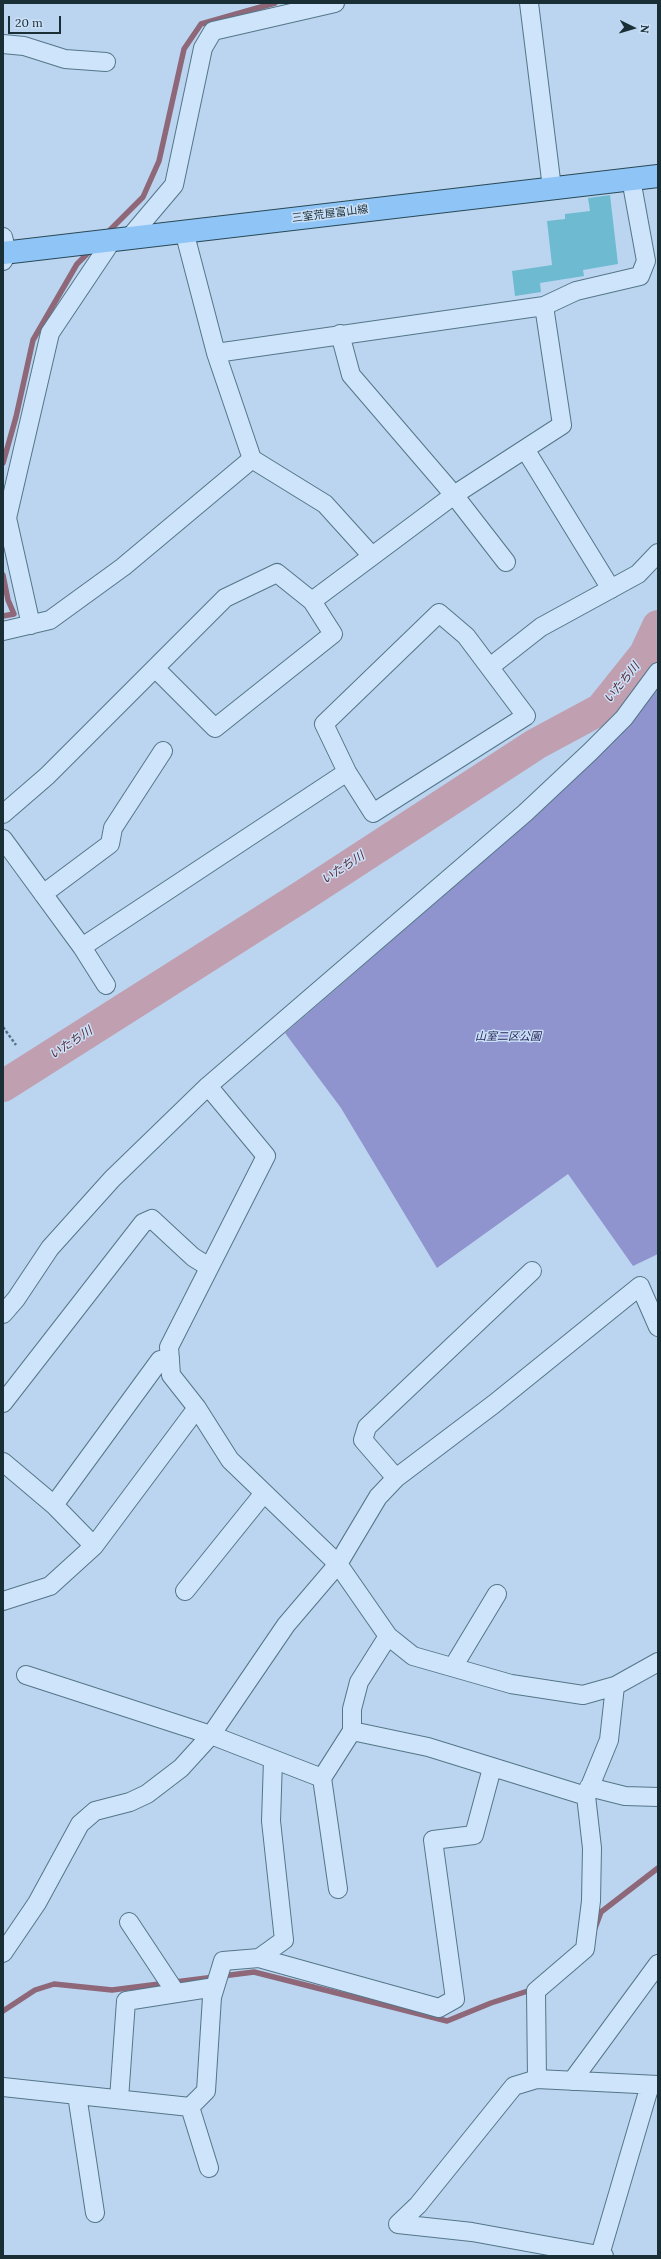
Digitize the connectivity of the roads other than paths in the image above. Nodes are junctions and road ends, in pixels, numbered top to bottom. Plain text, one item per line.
1 (335, 3) edge
2 (529, 3) edge
3 (3, 44) edge
4 (106, 62) dead end
5 (658, 176) edge
6 (631, 179) junction
7 (552, 188) junction
8 (184, 231) junction
9 (122, 238) junction
10 (4, 251) edge
11 (544, 306) junction
12 (340, 334) junction
13 (216, 352) junction
14 (525, 449) junction
15 (252, 460) junction
16 (454, 496) junction
17 (658, 553) edge
18 (372, 556) junction
19 (506, 562) dead end
20 (605, 592) junction
21 (312, 601) junction
22 (31, 625) junction
23 (3, 631) edge
24 (490, 667) junction
25 (155, 668) junction
26 (658, 672) edge
27 (163, 751) dead end
28 (347, 772) junction
29 (3, 814) edge
30 (3, 839) edge
31 (43, 894) junction
32 (82, 947) junction
33 (106, 985) dead end
34 (208, 1086) junction
35 (209, 1267) junction
36 (532, 1271) dead end
37 (3, 1314) edge
38 (658, 1327) edge
39 (170, 1358) junction
40 (3, 1403) edge
41 (197, 1408) junction
42 (3, 1462) edge
43 (396, 1478) junction
44 (264, 1493) junction
45 (54, 1505) junction
46 (94, 1546) junction
47 (338, 1564) junction
48 (185, 1591) dead end
49 (497, 1594) dead end
50 (3, 1601) edge
51 (388, 1636) junction
52 (658, 1662) edge
53 (453, 1667) junction
54 (26, 1674) dead end
55 (615, 1686) junction
56 (352, 1731) junction
57 (211, 1735) junction
58 (273, 1760) junction
59 (492, 1768) junction
60 (322, 1778) junction
61 (588, 1792) junction
62 (658, 1797) edge
63 (338, 1889) dead end
64 (129, 1922) dead end
65 (3, 1953) edge
66 (259, 1958) junction
67 (658, 1964) edge
68 (215, 1987) junction
69 (176, 1993) junction
70 (537, 2079) junction
71 (572, 2081) junction
72 (654, 2085) edge
73 (3, 2087) edge
74 (78, 2095) junction
75 (119, 2099) junction
76 (190, 2107) junction
77 (209, 2168) dead end
78 (95, 2213) dead end
79 (602, 2256) edge

1 - 9 street
2 - 7 street
3 - 4 street
5 - 6 main road, 三室荒屋富山線
6 - 7 main road, 三室荒屋富山線
6 - 11 street
7 - 8 main road, 三室荒屋富山線
8 - 9 main road, 三室荒屋富山線
8 - 13 street
9 - 10 main road, 三室荒屋富山線
9 - 22 street
11 - 12 street
11 - 14 street
12 - 13 street
12 - 16 street
13 - 15 street
14 - 16 street
14 - 20 street
15 - 18 street
15 - 22 street
16 - 18 street
16 - 19 street
17 - 20 street
18 - 21 street
20 - 24 street
21 - 25 street
21 - 25 street
22 - 23 street
24 - 28 street
24 - 28 street
25 - 29 street
26 - 34 street
27 - 31 street
28 - 32 street
30 - 31 street
31 - 32 street
32 - 33 street
34 - 35 street
34 - 37 street
35 - 39 street
35 - 40 street
36 - 43 street
38 - 43 street
39 - 41 street
39 - 45 street
41 - 44 street
41 - 46 street
42 - 45 street
43 - 47 street
44 - 47 street
44 - 48 street
45 - 46 street
46 - 50 street
47 - 51 street
47 - 57 street
49 - 53 street
51 - 53 street
51 - 56 street
52 - 55 street
53 - 55 street
54 - 57 street
55 - 61 street
56 - 59 street
56 - 60 street
57 - 58 street
57 - 65 street
58 - 60 street
58 - 66 street
59 - 61 street
59 - 66 street
60 - 63 street
61 - 62 street
61 - 70 street
64 - 69 street
66 - 68 street
67 - 71 street
68 - 69 street
68 - 76 street
69 - 75 street
70 - 71 street
70 - 79 street
71 - 72 street
72 - 79 street
73 - 74 street
74 - 75 street
74 - 78 street
75 - 76 street
76 - 77 street

